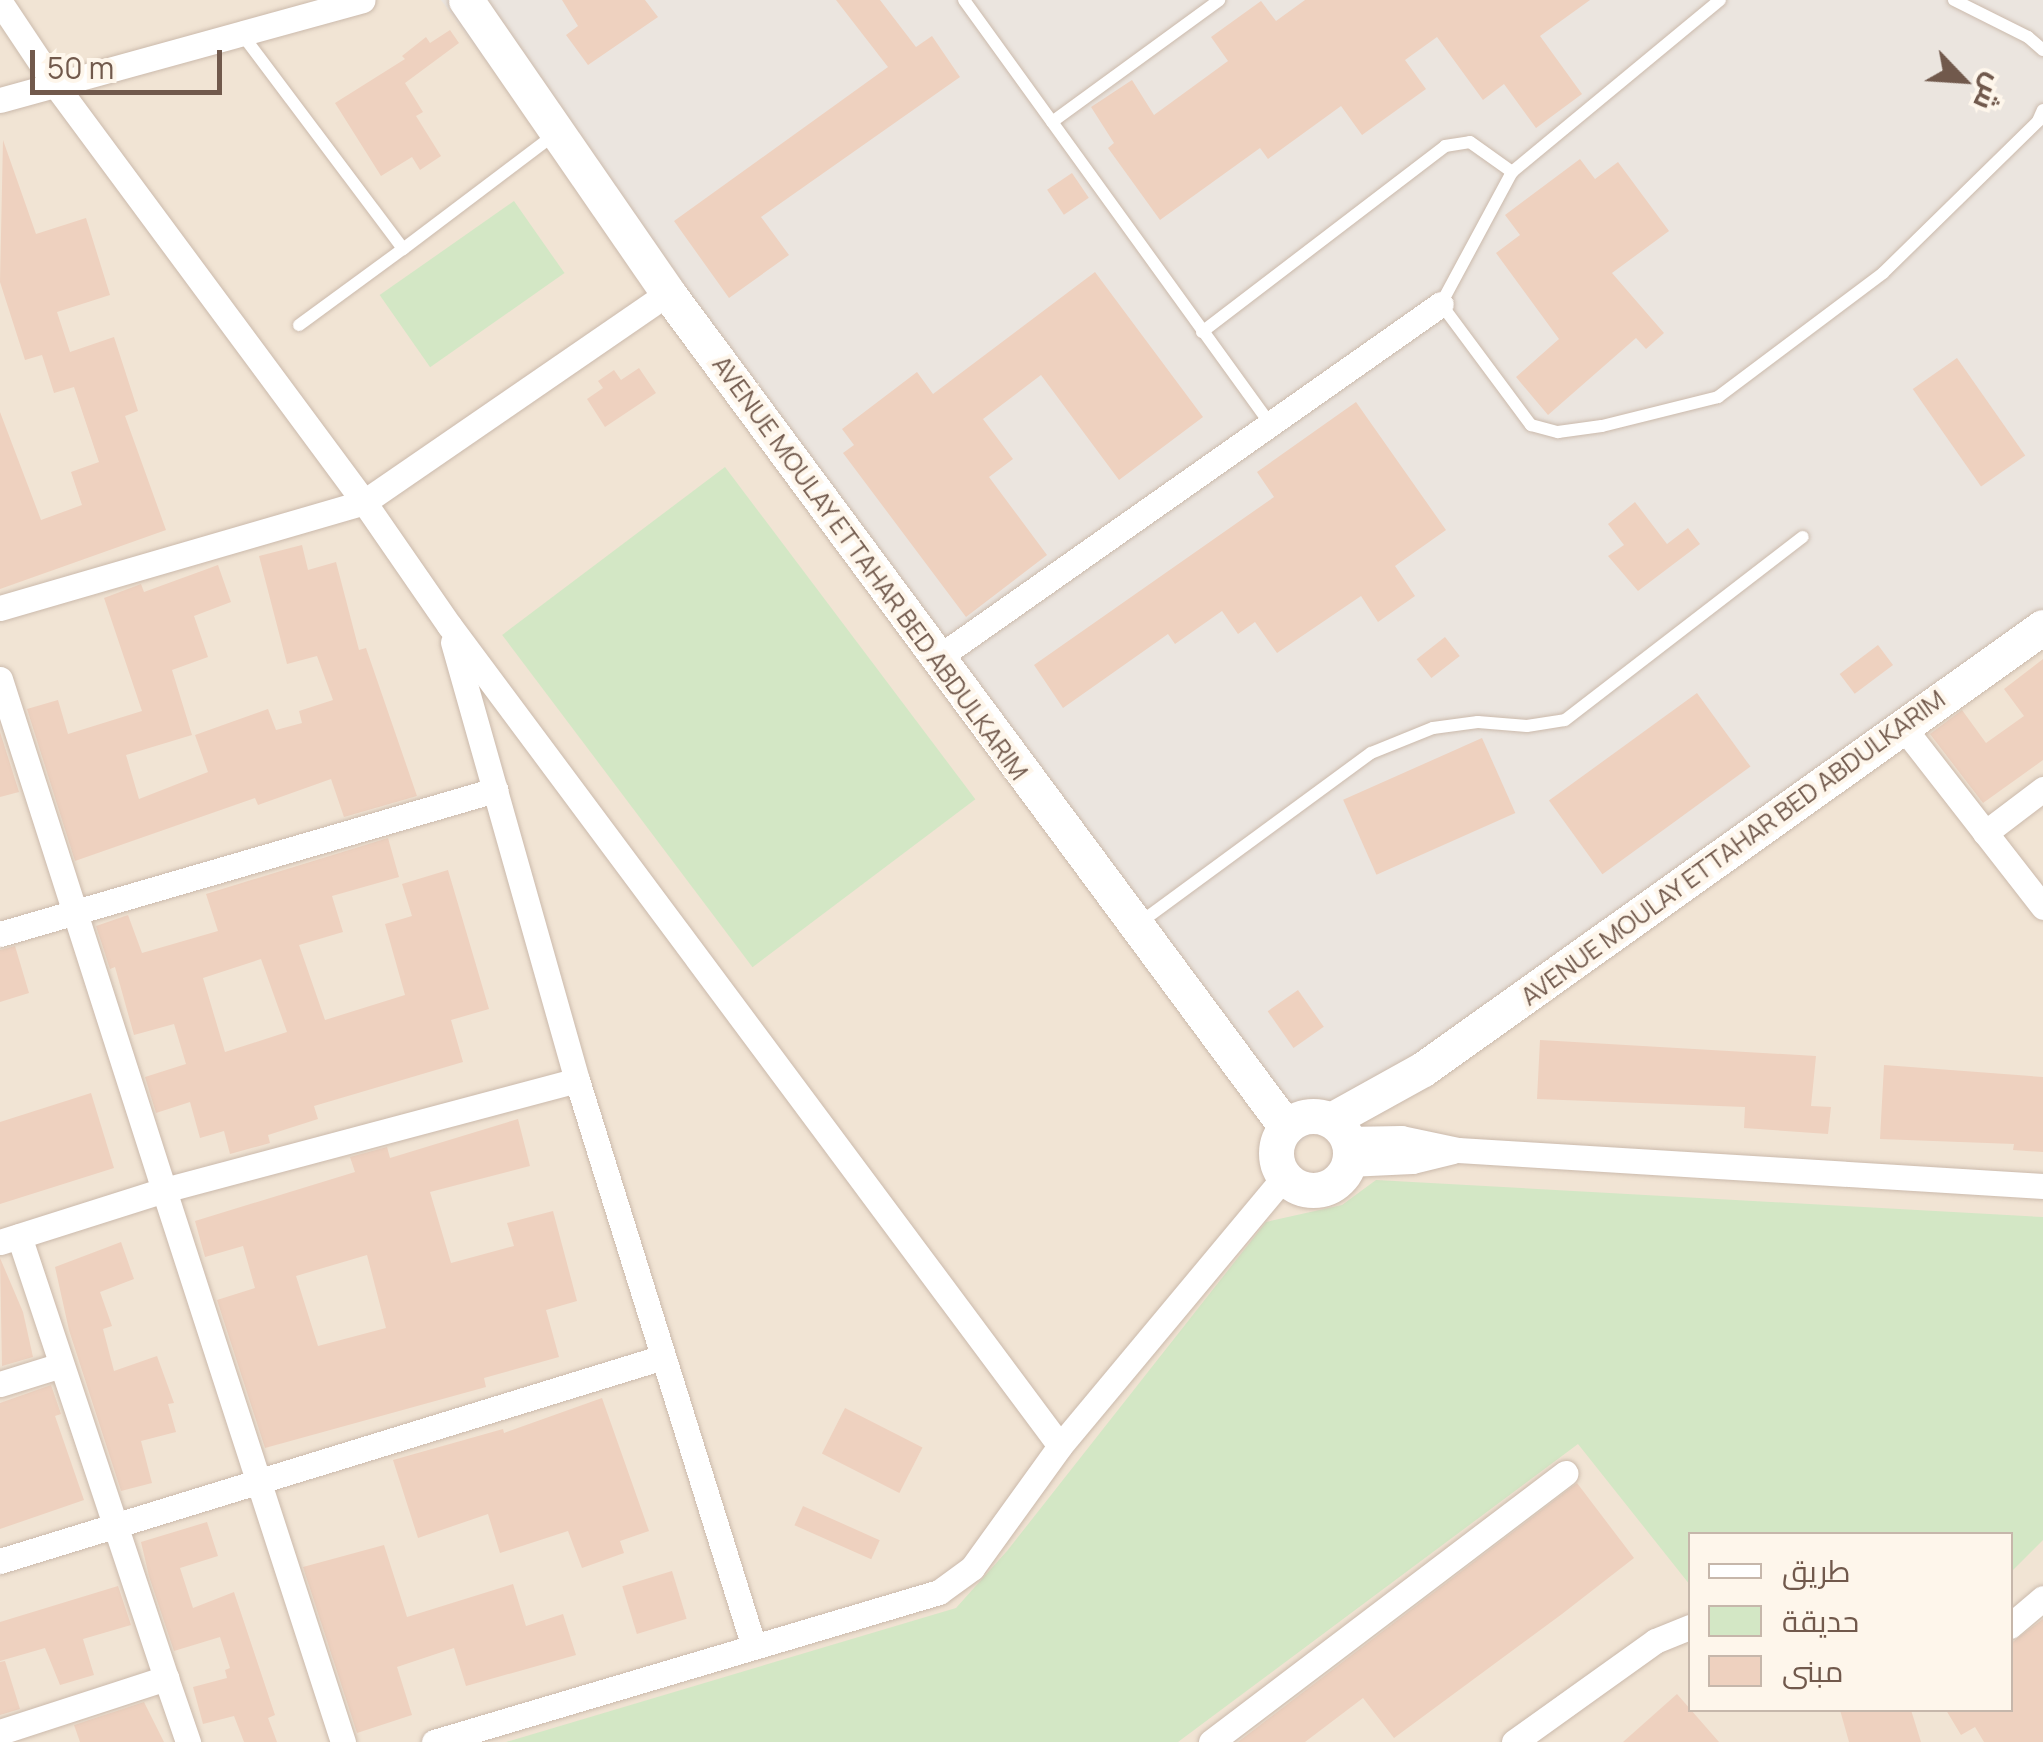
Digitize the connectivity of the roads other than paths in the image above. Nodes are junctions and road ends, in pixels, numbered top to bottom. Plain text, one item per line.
1 (362, 0) edge
2 (466, 0) edge
3 (964, 0) edge
4 (1220, 0) edge
5 (1720, 0) edge
6 (1954, 0) edge
7 (0, 2) edge
8 (241, 32) junction
9 (2043, 50) edge
10 (54, 82) junction
11 (0, 100) edge
12 (2043, 110) edge
13 (1052, 122) junction
14 (558, 133) junction
15 (1512, 172) junction
16 (403, 249) junction
17 (668, 293) junction
18 (1441, 304) junction
19 (299, 326) dead end
20 (1202, 332) junction
21 (1270, 425) junction
22 (364, 502) junction
23 (1803, 538) dead end
24 (0, 608) edge
25 (448, 625) junction
26 (2043, 627) edge
27 (936, 659) junction
28 (0, 679) edge
29 (1903, 727) junction
30 (2043, 789) edge
31 (495, 790) junction
32 (1986, 833) junction
33 (2043, 907) edge
34 (75, 911) junction
35 (1136, 926) junction
36 (0, 934) edge
37 (577, 1080) junction
38 (1286, 1126) junction
39 (1343, 1140) junction
40 (1284, 1177) junction
41 (2043, 1186) edge
42 (164, 1190) junction
43 (9, 1238) edge
44 (663, 1357) junction
45 (61, 1365) junction
46 (0, 1384) edge
47 (1060, 1446) junction
48 (1565, 1473) dead end
49 (258, 1480) junction
50 (114, 1526) junction
51 (0, 1561) edge
52 (2043, 1598) edge
53 (2013, 1623) edge
54 (1688, 1628) edge
55 (752, 1644) junction
56 (166, 1678) junction
57 (0, 1732) edge
58 (188, 1742) edge
59 (343, 1742) edge
60 (434, 1742) edge
61 (1211, 1742) edge
62 (1514, 1742) edge

1 - 8 street
2 - 14 street, AVENUE MOULAY ETTAHAR BED ABDULKARIM
3 - 13 lane
4 - 13 lane
5 - 15 lane
6 - 9 lane
7 - 10 street
8 - 10 street
8 - 16 lane
10 - 11 street
10 - 22 street
12 - 18 lane
13 - 20 lane
14 - 16 lane
14 - 17 street, AVENUE MOULAY ETTAHAR BED ABDULKARIM
15 - 18 lane
15 - 20 lane
16 - 19 lane
17 - 22 street
17 - 27 street, AVENUE MOULAY ETTAHAR BED ABDULKARIM
18 - 21 street
20 - 21 lane
21 - 27 street
22 - 24 street
22 - 25 street
23 - 35 lane
25 - 31 street
25 - 47 street
26 - 29 street, AVENUE MOULAY ETTAHAR BED ABDULKARIM
27 - 35 street, AVENUE MOULAY ETTAHAR BED ABDULKARIM
28 - 34 street
29 - 32 street
29 - 39 street, AVENUE MOULAY ETTAHAR BED ABDULKARIM
30 - 32 street
31 - 34 street
31 - 37 street
32 - 33 street
34 - 36 street
34 - 42 street
35 - 38 street, AVENUE MOULAY ETTAHAR BED ABDULKARIM
37 - 42 street
37 - 44 street
38 - 39 street
38 - 40 street
39 - 40 street
39 - 41 street
40 - 47 street
42 - 43 street
42 - 49 street
43 - 45 street
44 - 49 street
44 - 55 street
45 - 46 street
45 - 50 street
47 - 55 street
48 - 61 street
49 - 50 street
49 - 59 street
50 - 51 street
50 - 56 street
52 - 53 street
54 - 62 street
55 - 60 street
56 - 57 street
56 - 58 street

